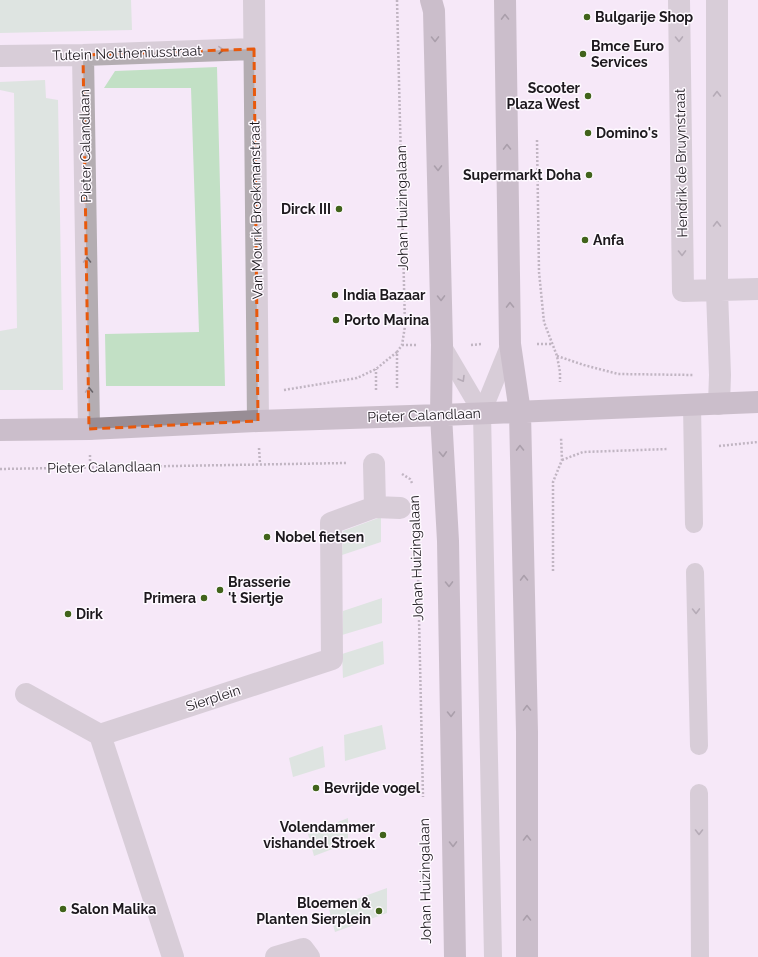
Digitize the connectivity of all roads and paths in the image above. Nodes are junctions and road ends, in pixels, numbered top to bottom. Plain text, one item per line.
1 (254, 0) edge
2 (397, 0) edge
3 (431, 0) edge
4 (505, 0) edge
5 (679, 0) edge
6 (717, 0) edge
7 (254, 49) junction
8 (84, 55) junction
9 (0, 56) edge
10 (536, 138) dead end
11 (758, 289) edge
12 (718, 291) junction
13 (510, 344) junction
14 (552, 344) junction
15 (442, 345) junction
16 (402, 346) junction
17 (397, 352) junction
18 (557, 356) junction
19 (720, 375) junction
20 (258, 394) junction
21 (758, 402) edge
22 (719, 404) junction
23 (692, 405) junction
24 (561, 410) junction
25 (520, 412) junction
26 (482, 413) junction
27 (441, 415) junction
28 (398, 416) junction
29 (258, 420) junction
30 (89, 429) junction
31 (0, 430) edge
32 (758, 442) edge
33 (693, 448) junction
34 (562, 460) junction
35 (374, 464) junction
36 (0, 468) edge
37 (398, 471) joint
38 (553, 482) dead end
39 (413, 487) dead end
40 (375, 507) junction
41 (408, 514) joint
42 (694, 524) dead end
43 (695, 572) dead end
44 (26, 694) dead end
45 (100, 735) junction
46 (699, 746) dead end
47 (699, 793) dead end
48 (423, 803) dead end
49 (173, 957) edge
50 (276, 957) edge
51 (309, 957) edge
52 (455, 957) edge
53 (493, 957) edge
54 (527, 957) edge
55 (700, 957) edge

1 - 7 street, Van Mourik Broekmanstraat
2 - 16 path, Johan Huizingalaan
3 -> 15 main road, Johan Huizingalaan
13 -> 4 main road, Johan Huizingalaan
5 -> 12 street, Hendrik de Bruynstraat
12 -> 6 street
8 -> 7 street, Tutein Noltheniusstraat
7 - 20 street, Van Mourik Broekmanstraat
8 - 9 street, Tutein Noltheniusstraat
30 -> 8 street, Pieter Calandlaan
10 - 14 path
11 - 12 street
12 - 19 street
13 - 14 path
13 - 15 path
13 - 25 main road, Johan Huizingalaan
13 - 26 lane, Johan Huizingalaan
14 - 18 path
15 - 16 path
15 -> 26 lane, Johan Huizingalaan
15 - 27 main road, Johan Huizingalaan
16 - 17 path
17 - 20 path
17 - 28 path
18 - 19 path
18 - 24 path
19 - 22 street
20 - 29 street, Van Mourik Broekmanstraat
21 - 22 main road, Pieter Calandlaan
22 - 23 main road, Pieter Calandlaan
23 - 24 main road, Pieter Calandlaan
23 - 33 lane
24 - 25 main road, Pieter Calandlaan
24 - 34 path
25 - 26 main road, Pieter Calandlaan
54 -> 25 main road, Johan Huizingalaan
26 - 27 main road, Pieter Calandlaan
26 - 53 lane, Johan Huizingalaan
27 - 28 main road, Pieter Calandlaan
27 -> 52 main road, Johan Huizingalaan
28 - 29 main road, Pieter Calandlaan
29 - 30 main road, Pieter Calandlaan
30 - 31 main road, Pieter Calandlaan
32 - 33 path
33 - 34 path
33 - 42 lane
34 - 38 path
35 - 36 path, Pieter Calandlaan
35 - 37 path, Pieter Calandlaan
35 - 40 street
37 - 39 path, Johan Huizingalaan
40 - 41 street
40 - 45 street, Sierplein
41 - 48 path, Johan Huizingalaan
43 -> 46 lane
44 - 45 street
45 - 49 street
47 -> 55 lane
50 - 51 street

